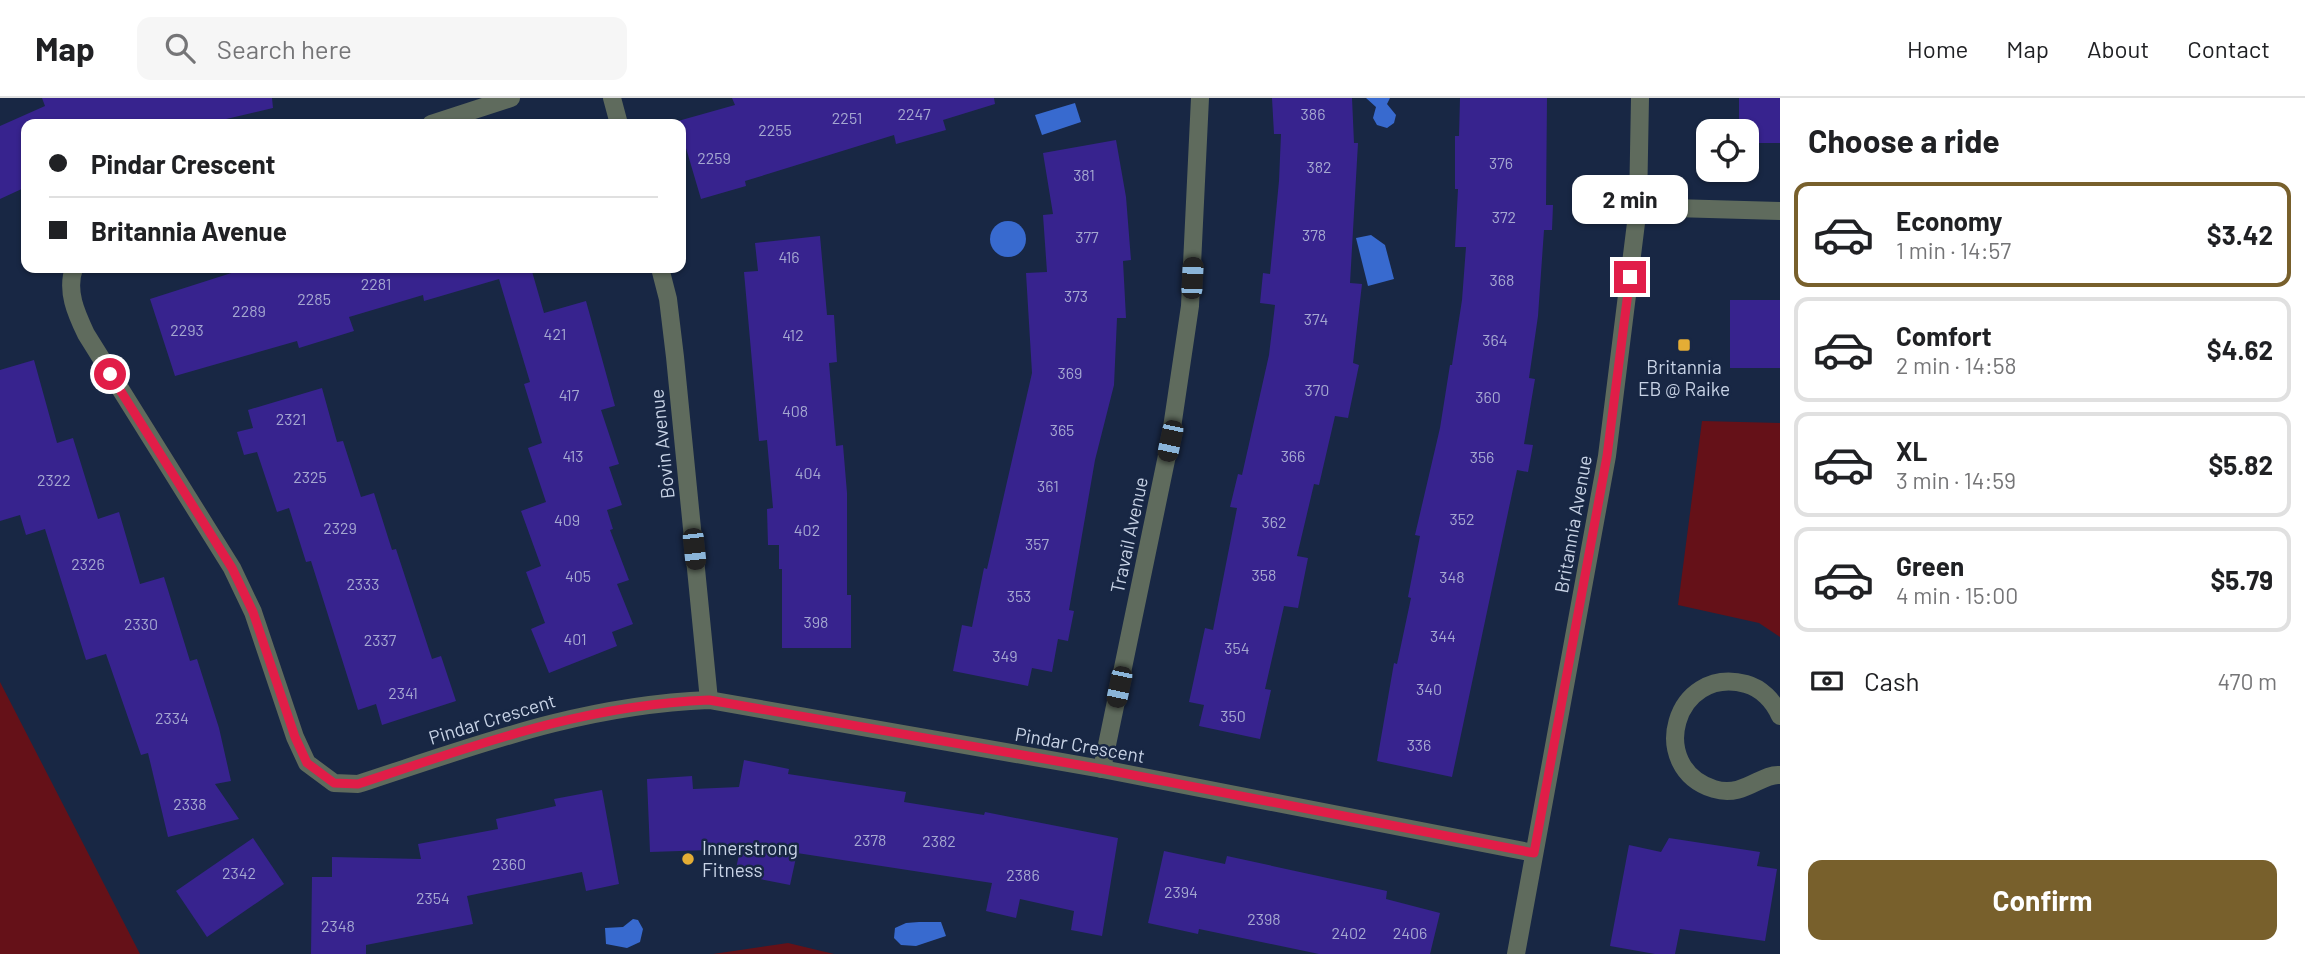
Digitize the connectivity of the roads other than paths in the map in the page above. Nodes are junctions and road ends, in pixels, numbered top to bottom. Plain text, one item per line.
1 (511, 98) edge
2 (612, 98) edge
3 (1200, 98) edge
4 (1640, 98) edge
5 (447, 119) edge
6 (618, 119) edge
7 (1638, 207) junction
8 (1780, 211) edge
9 (72, 273) edge
10 (661, 273) edge
11 (709, 700) junction
12 (1780, 716) edge
13 (1102, 769) junction
14 (1779, 770) edge
15 (1534, 853) junction
16 (1516, 954) edge

1 - 5 street
2 - 6 street
3 - 13 street, Travail Avenue
4 - 7 street, Britannia Avenue
7 - 8 street
7 - 15 street, Britannia Avenue
9 - 11 street, Pindar Crescent
10 - 11 street, Bovin Avenue
11 - 13 street, Pindar Crescent
12 - 14 street
13 - 15 street, Pindar Crescent
15 - 16 street, Britannia Avenue

